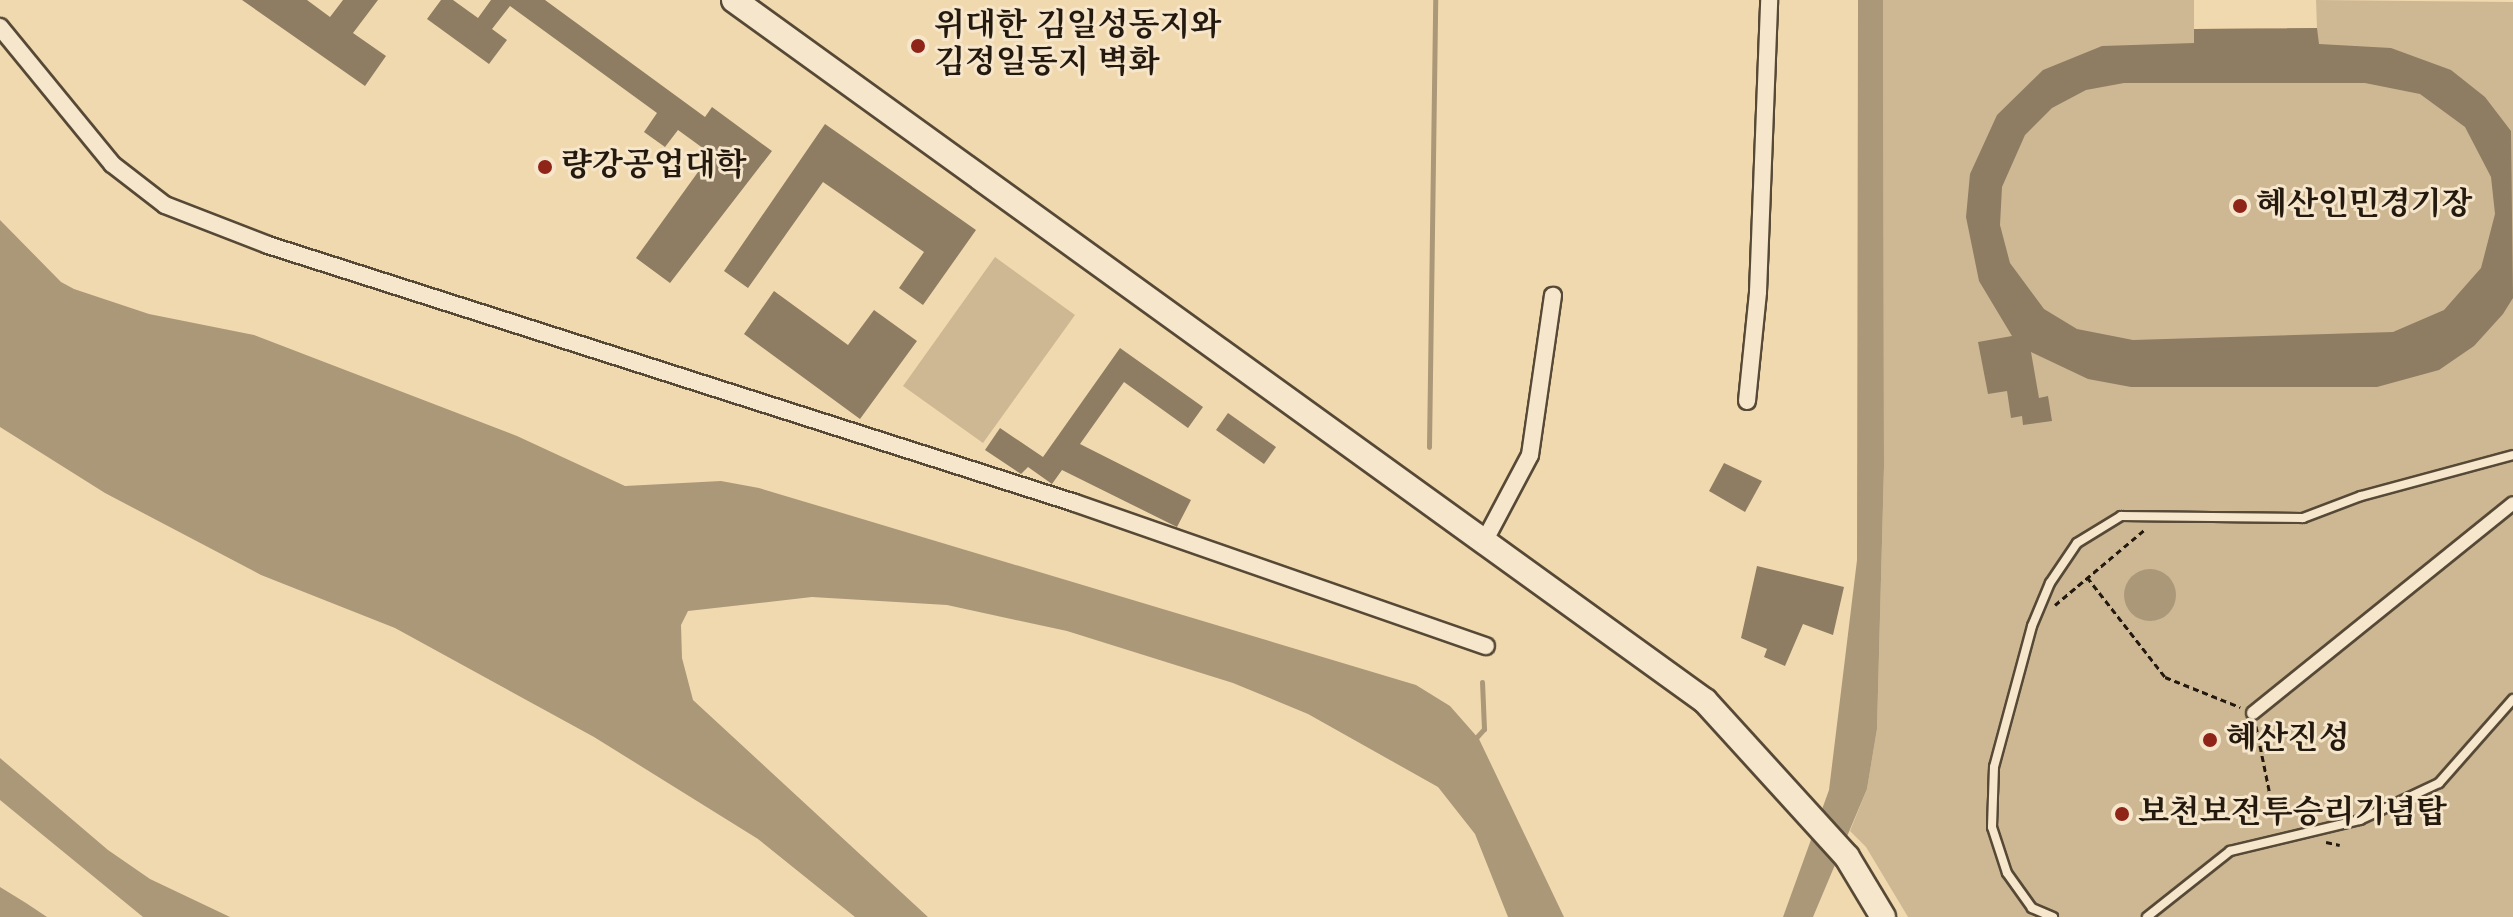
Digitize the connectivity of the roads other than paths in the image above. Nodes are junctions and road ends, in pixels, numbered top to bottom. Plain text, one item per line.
1 (734, 0) edge
2 (1769, 0) edge
3 (0, 27) edge
4 (1553, 296) dead end
5 (1747, 401) dead end
6 (2513, 455) edge
7 (2513, 503) edge
8 (1485, 540) junction
9 (1486, 646) dead end
10 (2513, 699) edge
11 (2253, 713) road end
12 (1883, 917) edge
13 (2053, 917) edge
14 (2147, 917) edge

1 - 8 main road
2 - 5 street
3 - 9 street
4 - 8 street
6 - 13 lane
7 - 11 street
8 - 12 main road
10 - 14 lane

